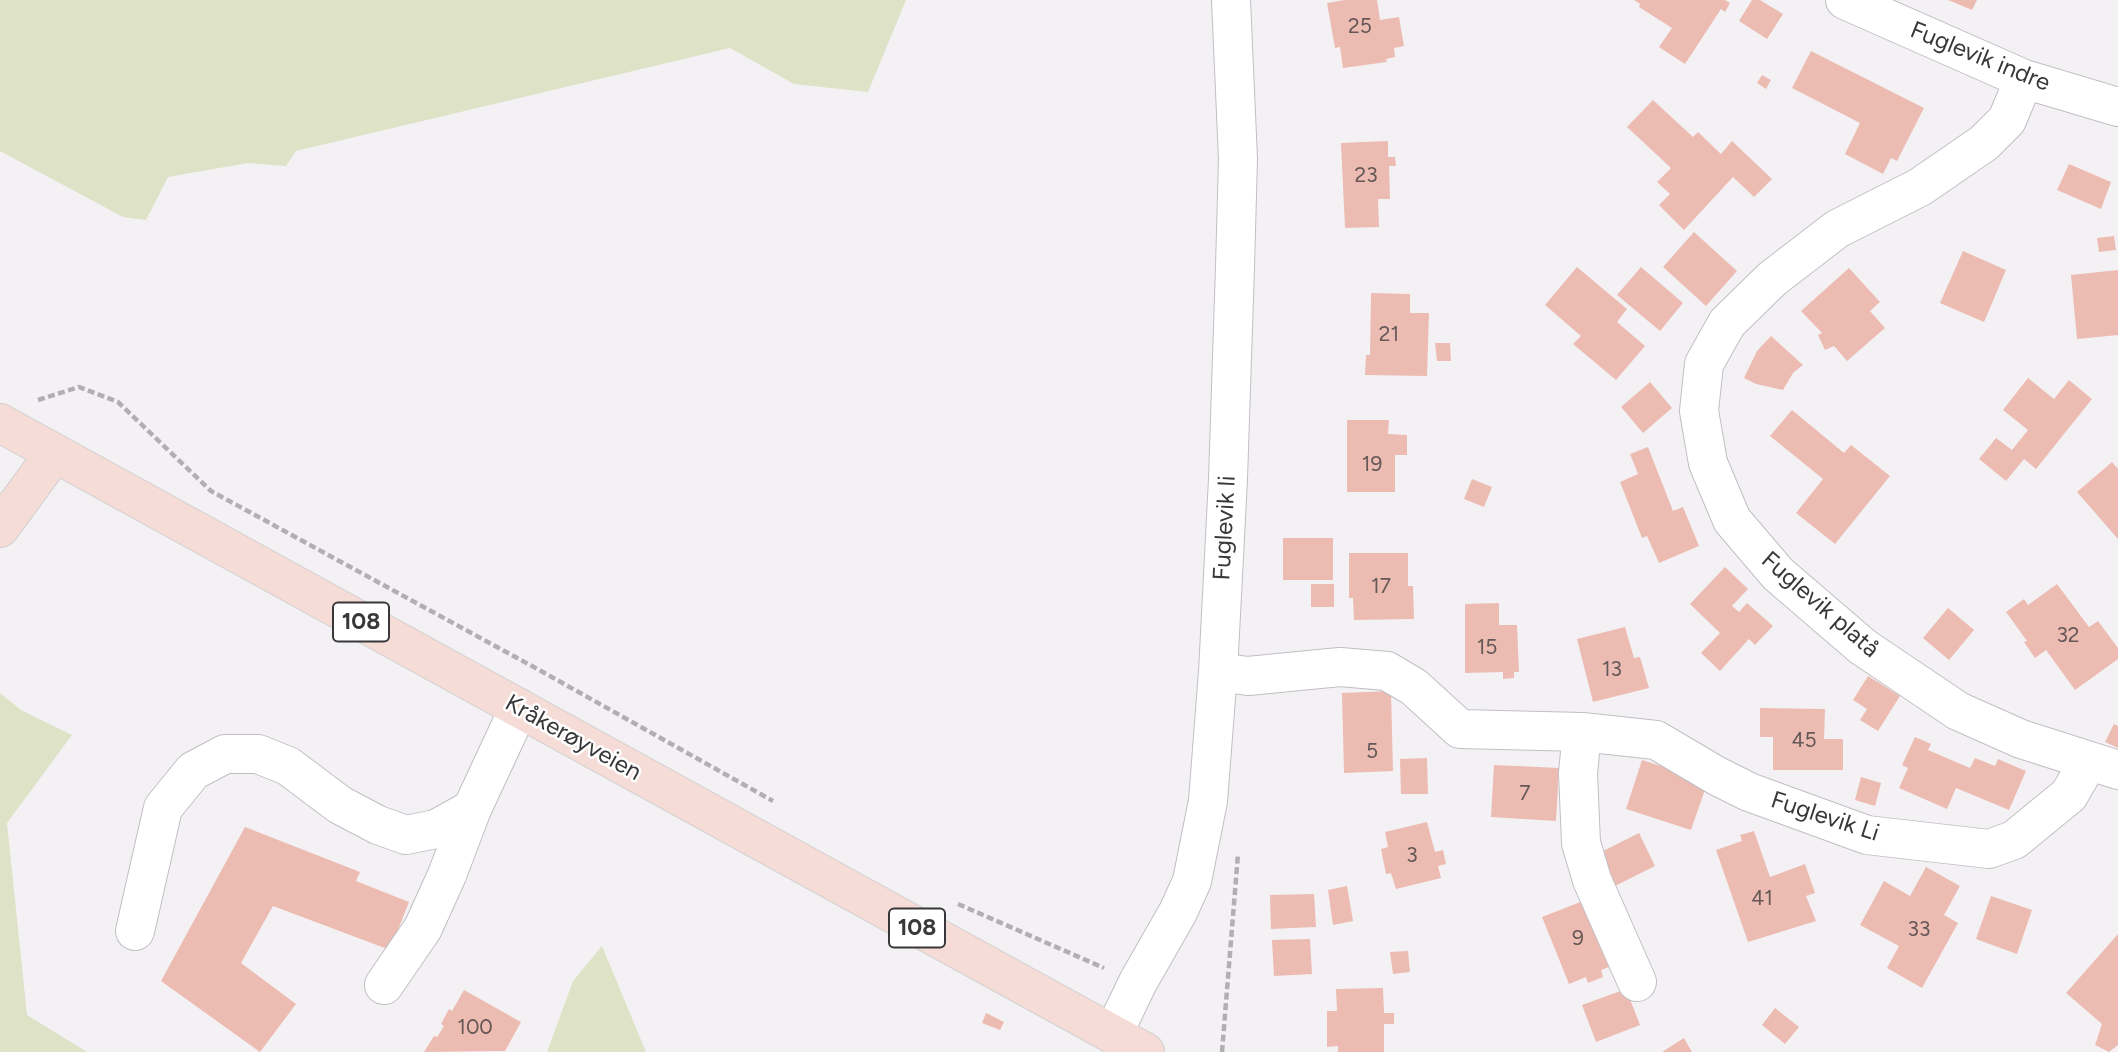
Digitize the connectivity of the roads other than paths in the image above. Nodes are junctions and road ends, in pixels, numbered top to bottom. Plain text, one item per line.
1 (1231, 0) edge
2 (1844, 0) edge
3 (2024, 79) junction
4 (2118, 107) edge
5 (15, 413) edge
6 (54, 454) junction
7 (0, 528) edge
8 (1218, 673) junction
9 (519, 708) junction
10 (1582, 732) junction
11 (2103, 766) edge
12 (472, 809) junction
13 (135, 931) dead end
14 (1637, 982) dead end
15 (384, 985) dead end
16 (1129, 1043) edge

1 - 8 street, Fuglevik li
2 - 3 street, Fuglevik indre
3 - 4 street, Fuglevik indre
3 - 11 street, Fuglevik platå
5 - 6 main road, Kråkerøyveien / 108
6 - 7 main road
6 - 9 main road, Kråkerøyveien / 108
8 - 10 street, Fuglevik Li
8 - 16 street, Fuglevik li
9 - 12 street
9 - 16 main road, Kråkerøyveien / 108
10 - 11 street, Fuglevik Li
10 - 14 street
12 - 13 street
12 - 15 street

